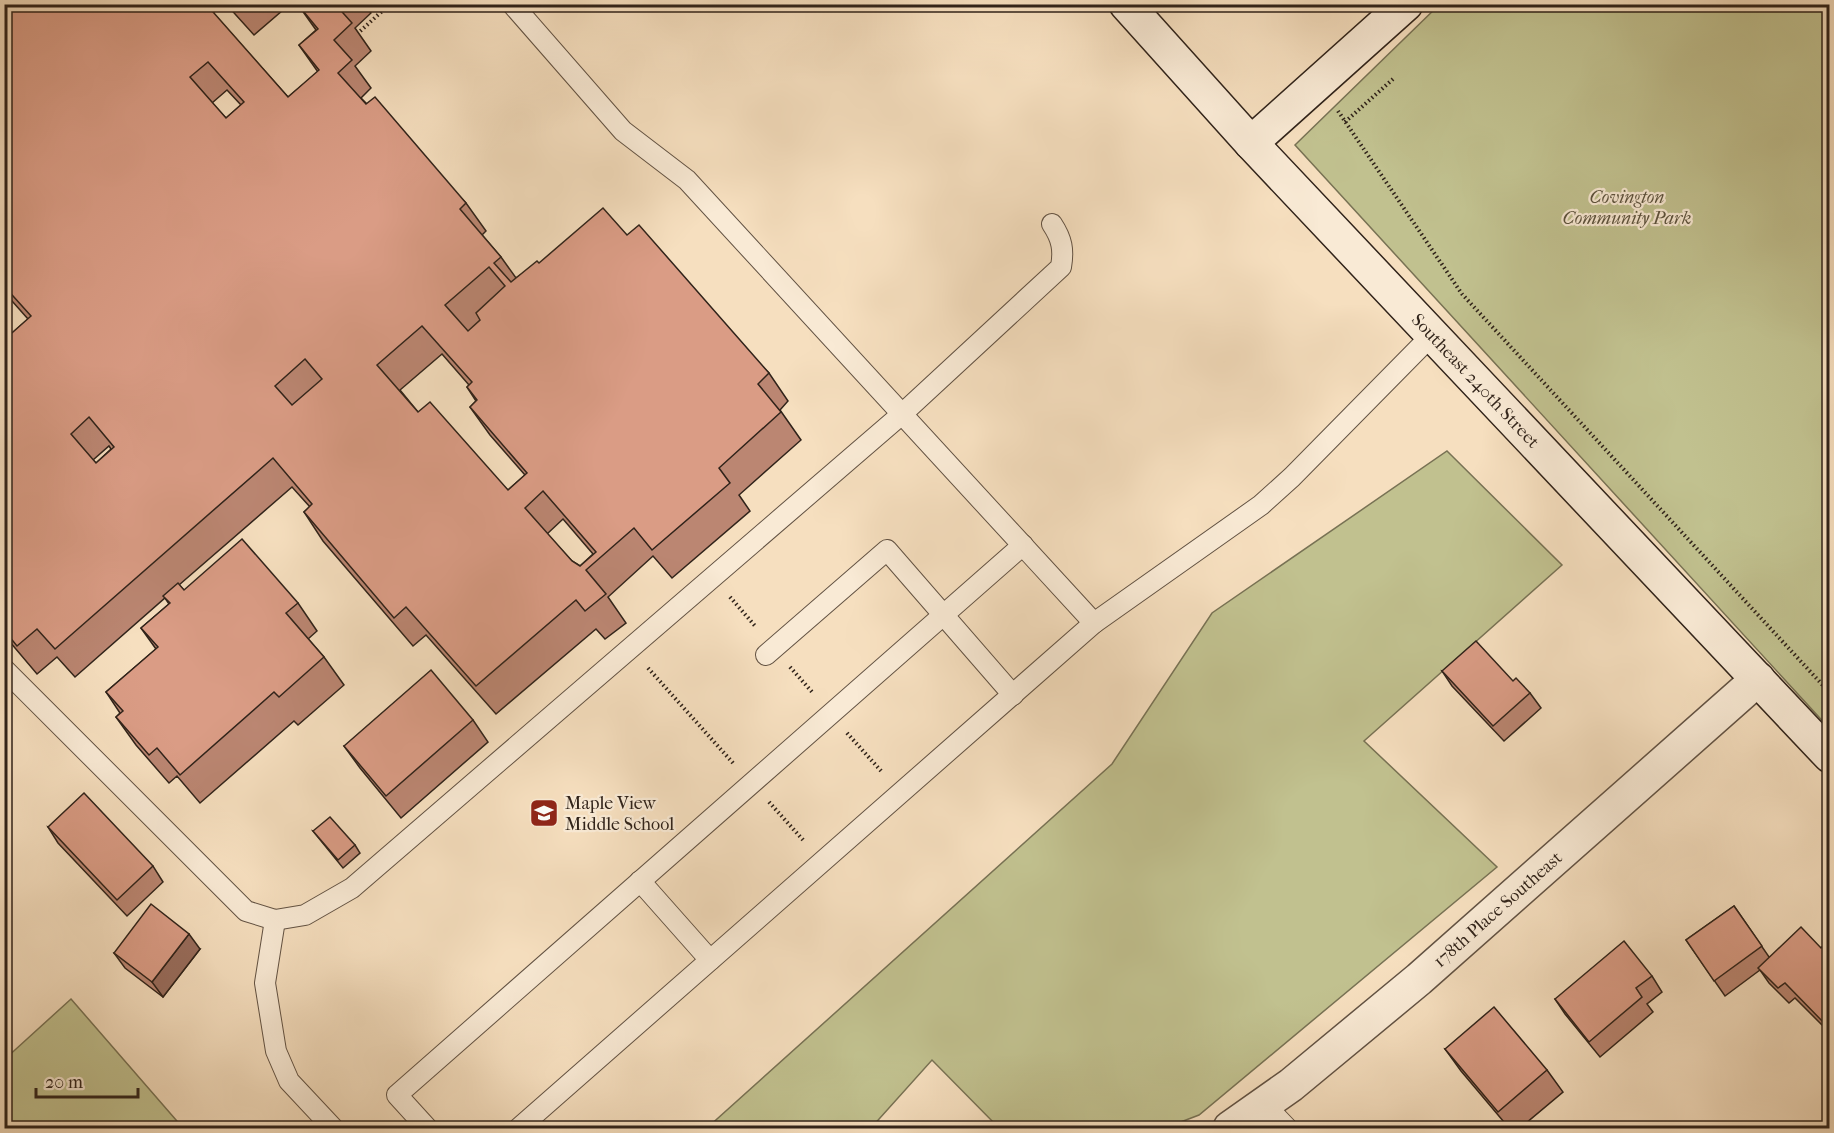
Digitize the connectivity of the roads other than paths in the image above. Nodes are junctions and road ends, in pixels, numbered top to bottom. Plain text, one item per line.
1 (512, 4) edge
2 (1126, 4) edge
3 (1406, 4) edge
4 (1251, 143) junction
5 (1052, 224) dead end
6 (1432, 335) junction
7 (902, 414) junction
8 (1023, 545) junction
9 (943, 615) junction
10 (1094, 622) junction
11 (770, 652) road end
12 (4, 669) edge
13 (1758, 679) junction
14 (1013, 694) junction
15 (1830, 756) edge
16 (640, 881) junction
17 (274, 920) junction
18 (710, 960) junction
19 (1264, 1104) junction
20 (333, 1128) edge
21 (427, 1128) edge
22 (519, 1128) edge
23 (1230, 1128) edge
24 (1287, 1128) edge

1 - 7 lane
2 - 4 main road, Southeast 240th Street
3 - 4 main road
4 - 6 main road, Southeast 240th Street
5 - 7 lane
6 - 10 lane
6 - 13 main road, Southeast 240th Street
7 - 8 lane
7 - 17 lane
8 - 9 lane
8 - 10 lane
9 - 11 lane
9 - 14 lane
9 - 16 lane
10 - 14 lane
12 - 17 lane
13 - 15 main road, Southeast 240th Street
13 - 19 main road, 178th Place Southeast
14 - 18 lane
16 - 18 lane
16 - 21 lane
17 - 20 lane
18 - 22 lane
19 - 23 main road, 178th Place Southeast
19 - 24 lane

